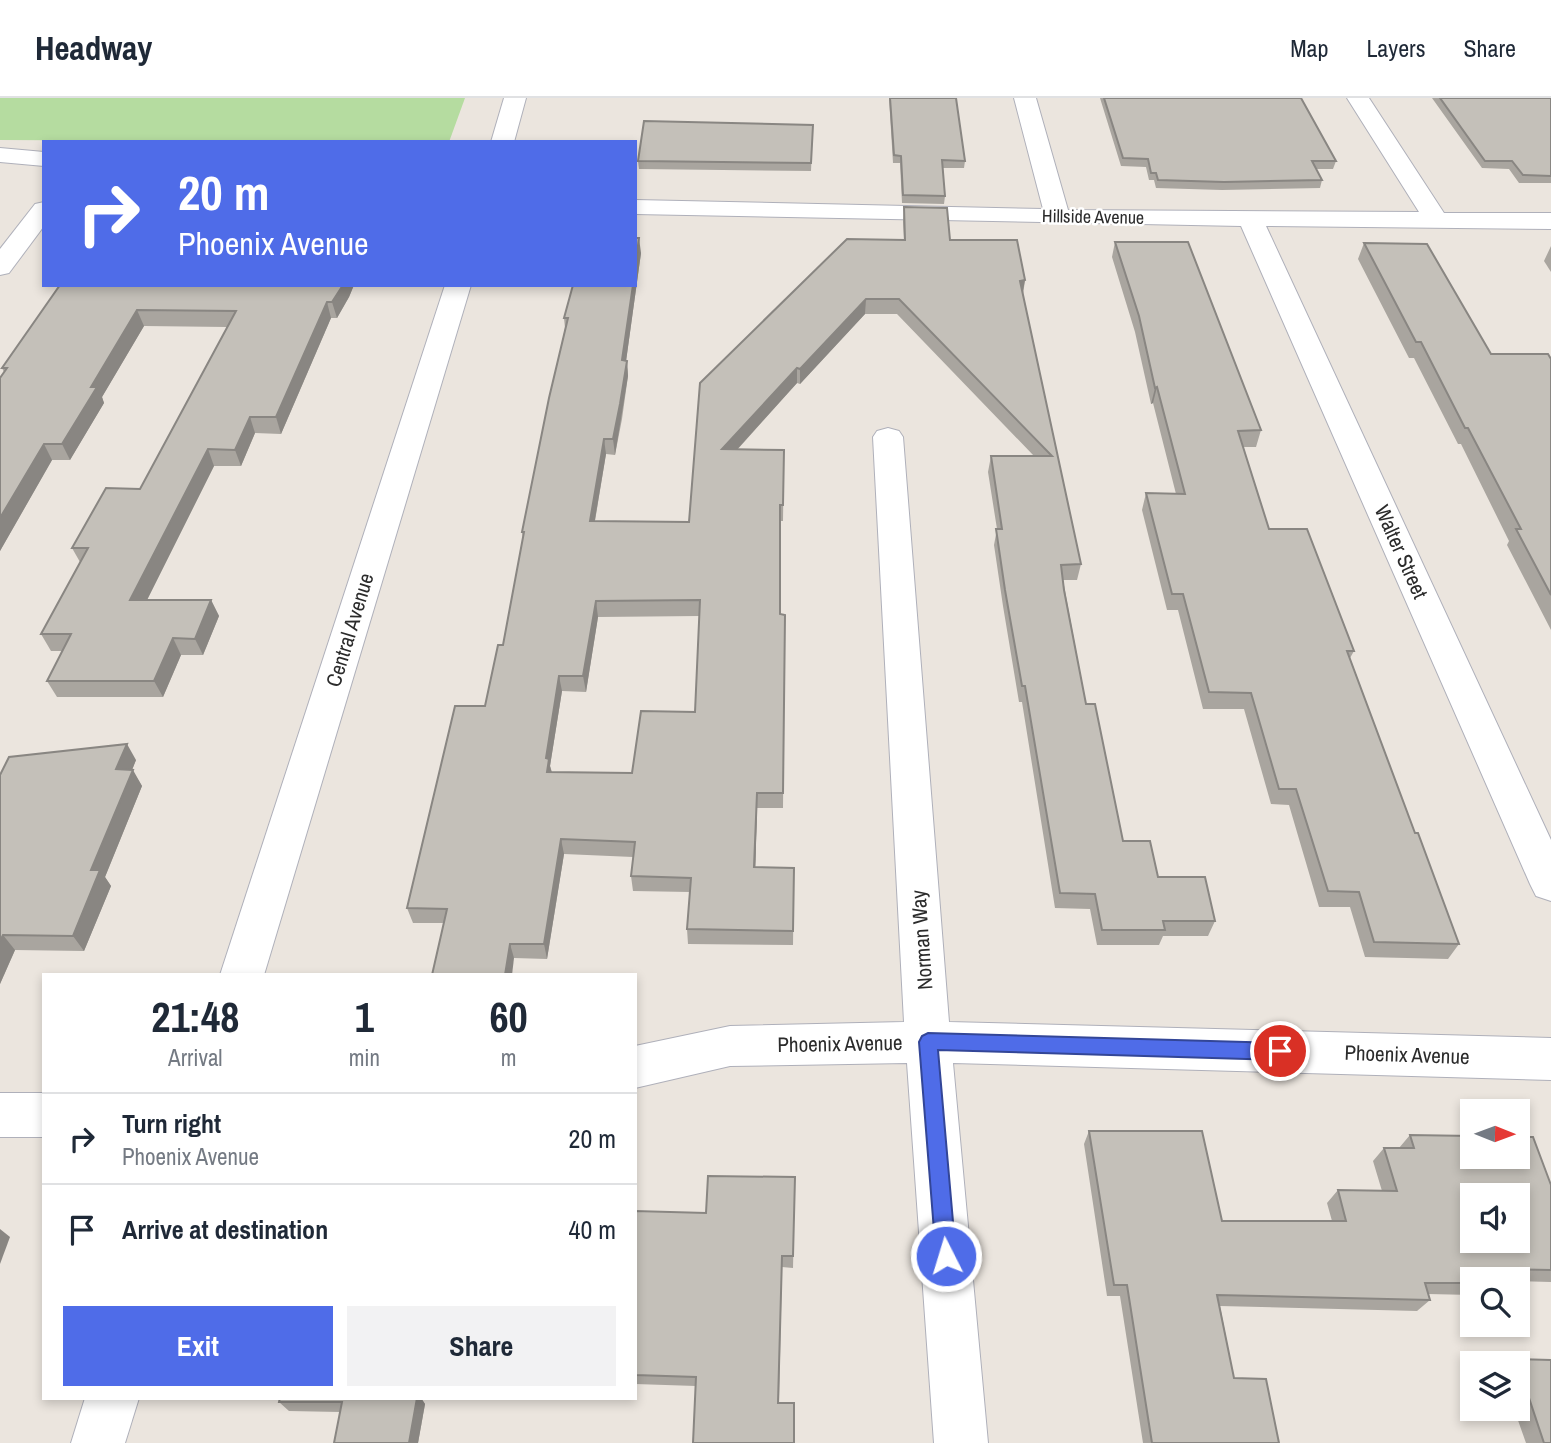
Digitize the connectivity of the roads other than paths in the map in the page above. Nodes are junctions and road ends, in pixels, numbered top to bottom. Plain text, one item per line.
1 (515, 98) edge
2 (1025, 98) edge
3 (1358, 98) edge
4 (503, 140) edge
5 (0, 155) edge
6 (42, 159) edge
7 (637, 207) edge
8 (42, 212) edge
9 (1058, 217) junction
10 (1250, 219) junction
11 (1436, 220) junction
12 (1551, 221) edge
13 (0, 267) edge
14 (456, 287) edge
15 (888, 438) dead end
16 (1551, 884) edge
17 (244, 973) edge
18 (928, 1042) junction
19 (1551, 1059) edge
20 (637, 1067) edge
21 (0, 1115) edge
22 (42, 1115) edge
23 (111, 1400) edge
24 (98, 1443) edge
25 (961, 1443) edge

1 - 4 street
2 - 9 street
3 - 11 street
5 - 6 street
7 - 9 street, Hillside Avenue
8 - 13 street
9 - 10 street, Hillside Avenue
10 - 11 street, Hillside Avenue
10 - 16 street, Walter Street
11 - 12 street, Hillside Avenue
14 - 17 street, Central Avenue
15 - 18 street, Norman Way
18 - 19 street, Phoenix Avenue
18 - 20 street, Phoenix Avenue
18 - 25 street, Norman Way
21 - 22 street
23 - 24 street

